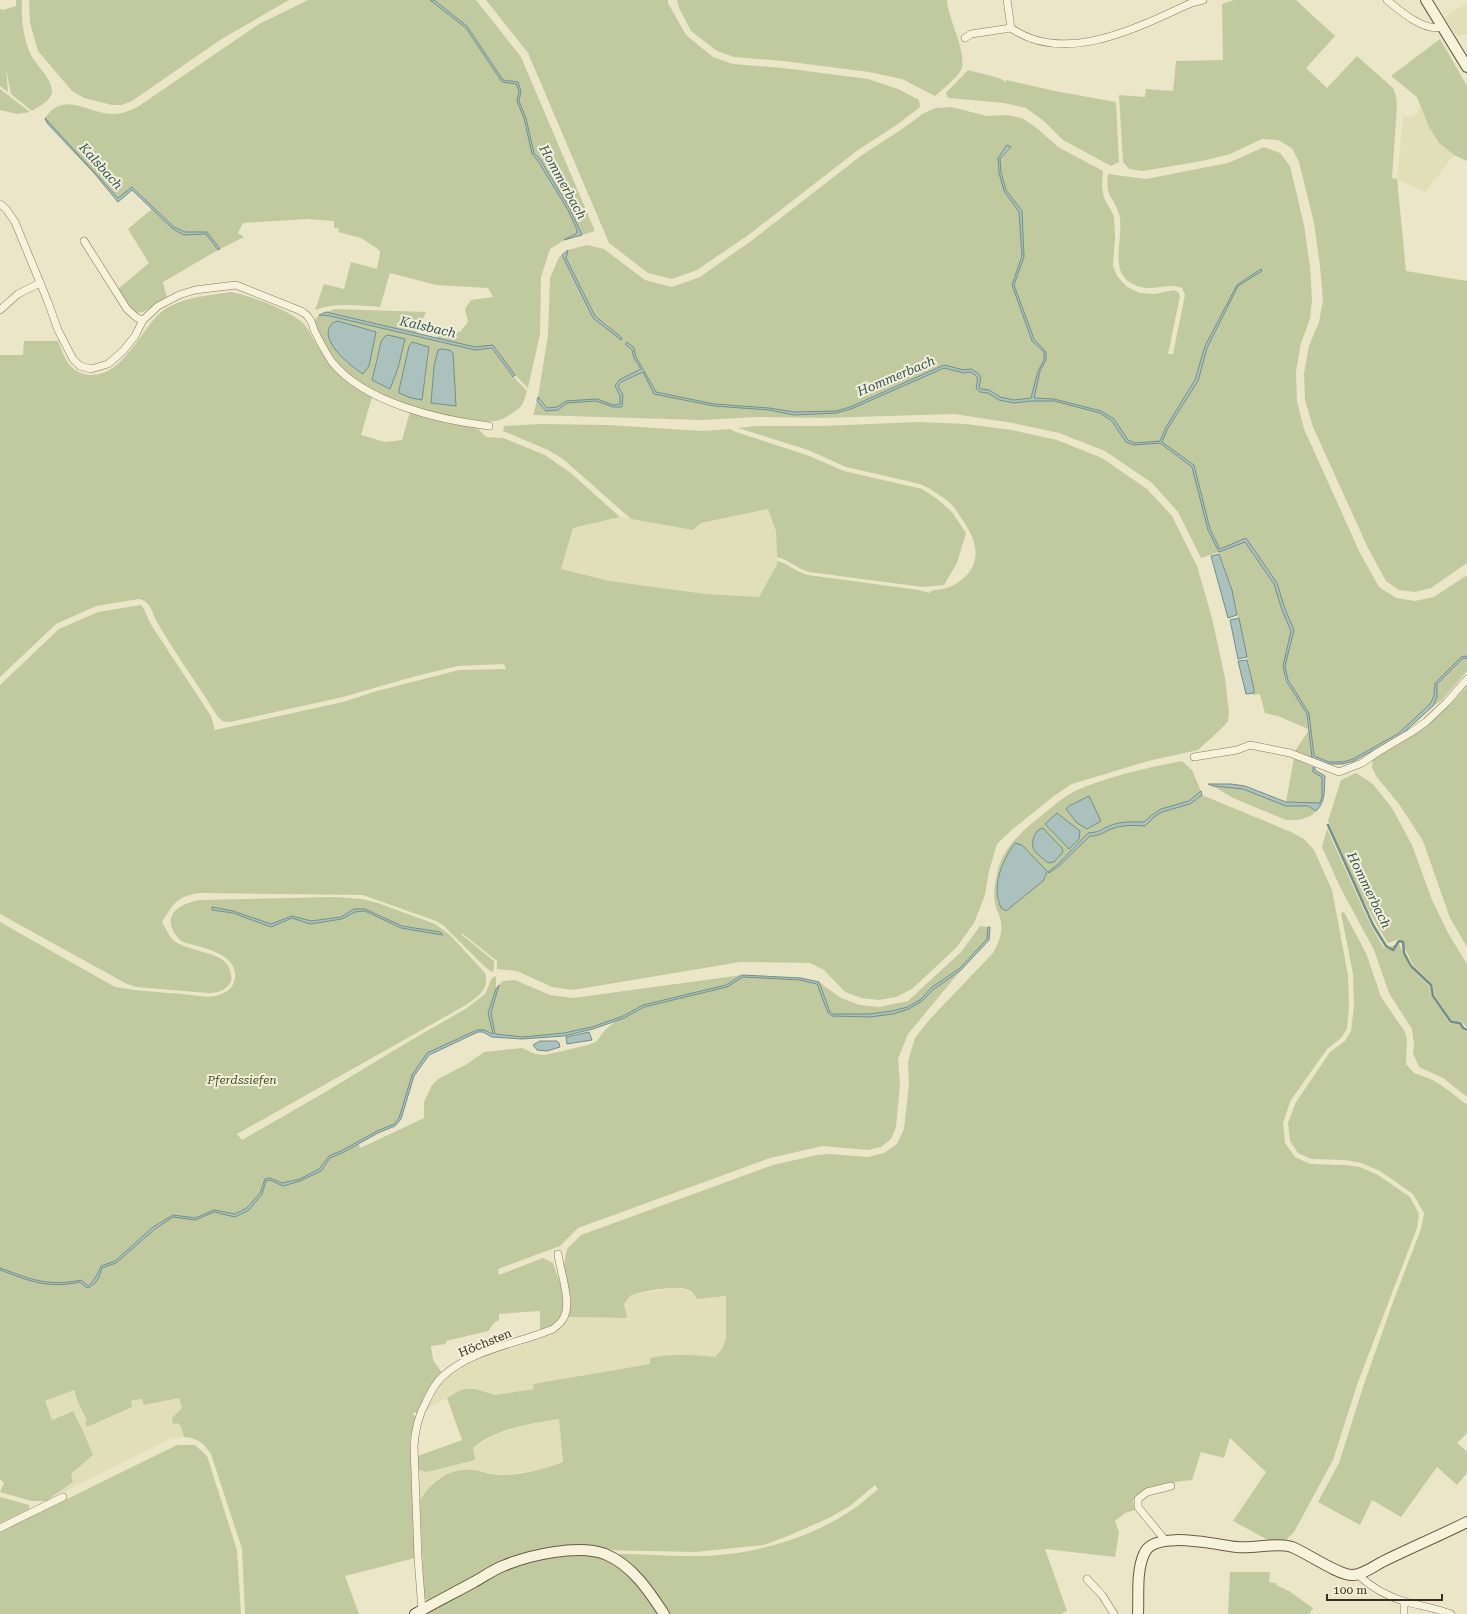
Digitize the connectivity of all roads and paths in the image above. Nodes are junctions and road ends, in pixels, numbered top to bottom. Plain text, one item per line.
1 (1007, 0) edge
2 (1203, 0) edge
3 (1387, 0) edge
4 (1426, 0) edge
5 (1442, 27) junction
6 (1011, 28) junction
7 (965, 38) dead end
8 (1467, 67) edge
9 (0, 204) edge
10 (84, 241) dead end
11 (40, 283) junction
12 (0, 310) edge
13 (143, 320) junction
14 (489, 426) dead end
15 (1467, 679) edge
16 (1194, 757) dead end
17 (558, 1254) dead end
18 (1171, 1486) dead end
19 (63, 1497) dead end
20 (1467, 1522) edge
21 (0, 1528) edge
22 (1165, 1540) junction
23 (1358, 1574) junction
24 (1087, 1579) dead end
25 (1404, 1601) junction
26 (418, 1612) edge
27 (664, 1614) edge
28 (1114, 1614) edge
29 (1138, 1614) edge
30 (1404, 1614) edge
31 (1451, 1614) edge

1 - 6 street
2 - 6 street
3 - 5 street
4 - 5 street
5 - 8 street
6 - 7 street
9 - 11 street
10 - 13 street
11 - 12 street
11 - 13 street
13 - 14 street
15 - 16 street
17 - 26 street, Höchsten
18 - 22 street
19 - 21 street
20 - 23 street
22 - 23 street
22 - 29 street
23 - 25 street
24 - 28 street
25 - 30 street
25 - 31 street
26 - 27 street

